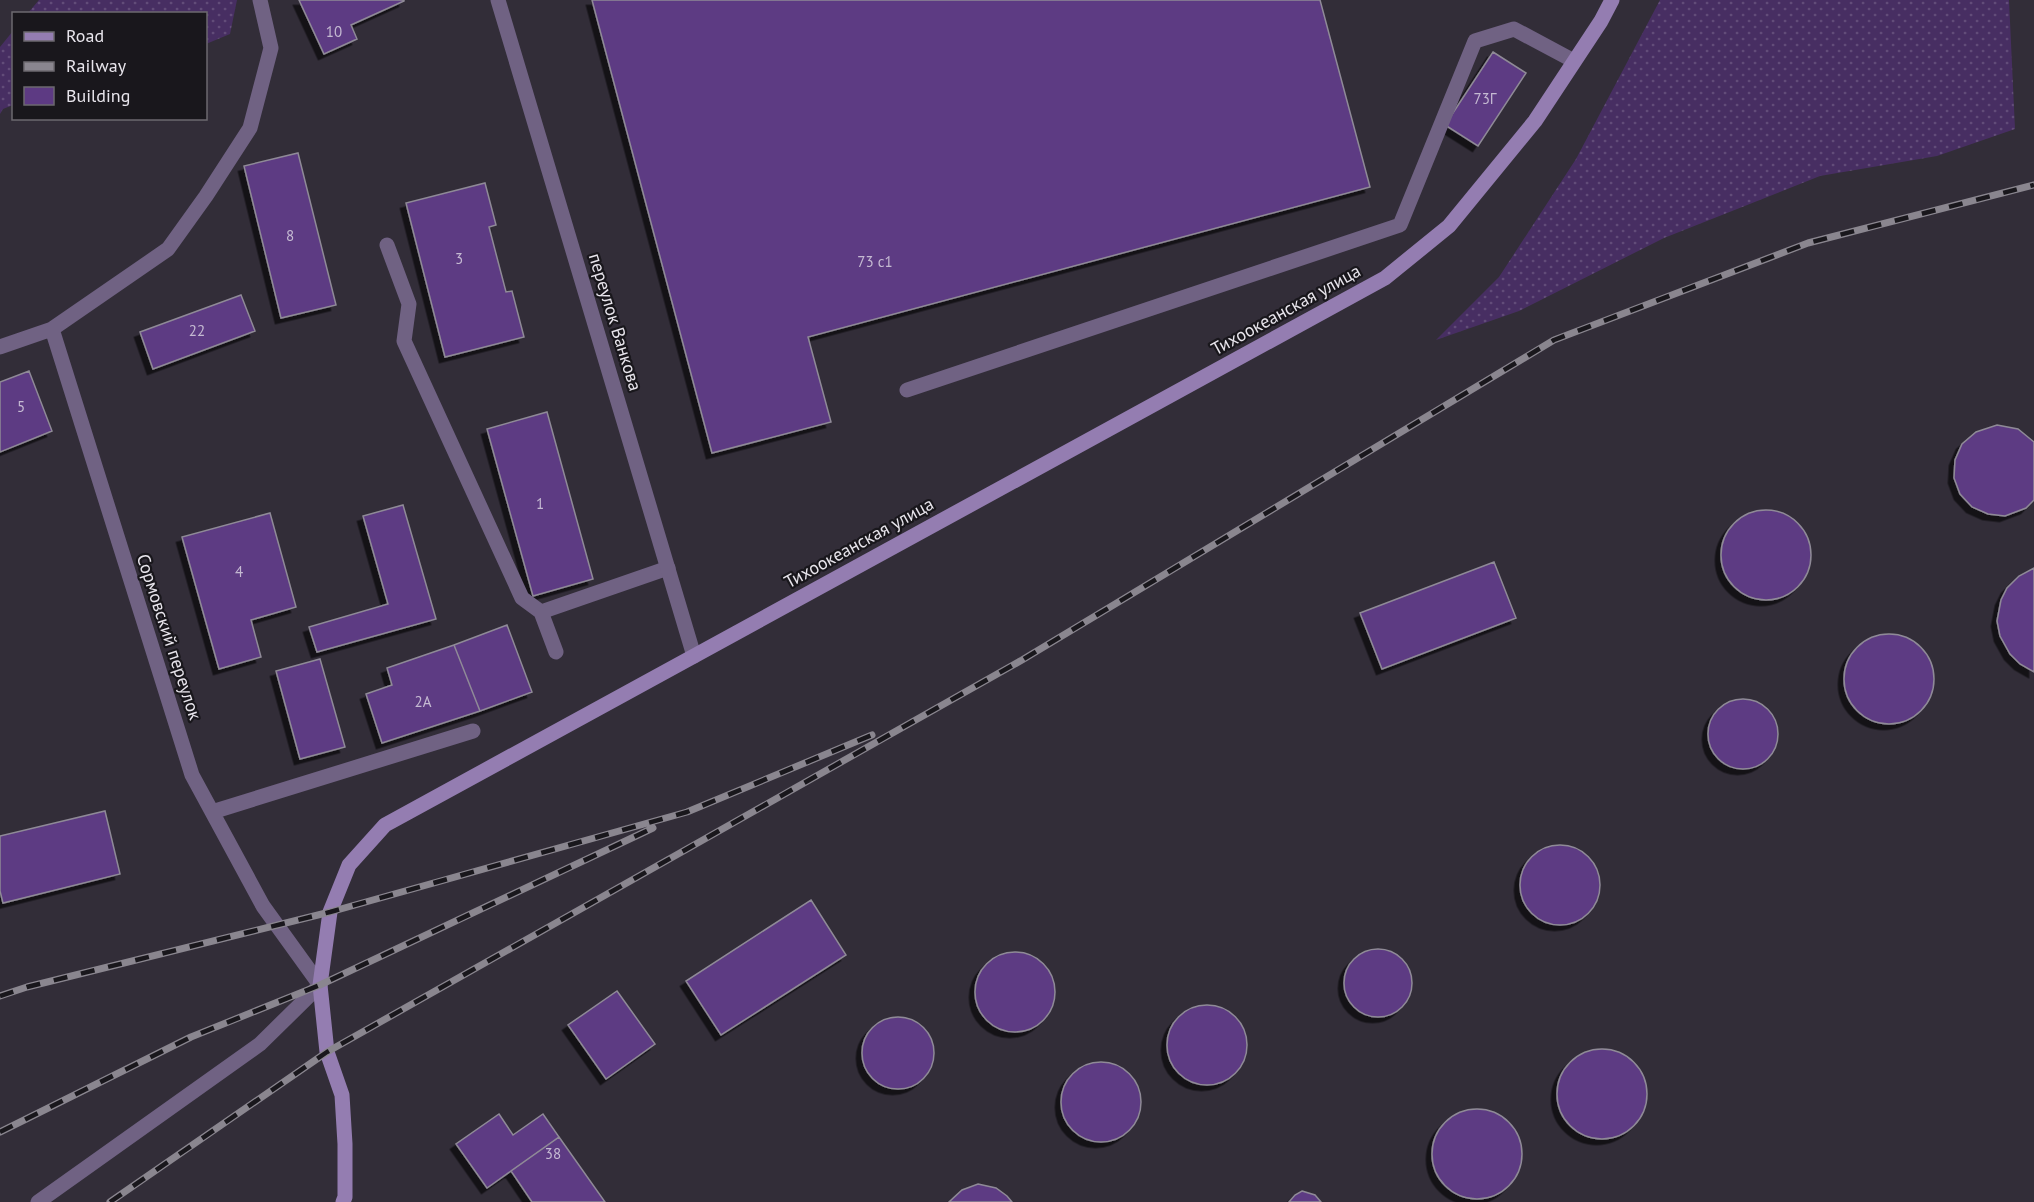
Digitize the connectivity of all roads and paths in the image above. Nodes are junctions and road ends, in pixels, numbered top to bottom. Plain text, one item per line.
1 (260, 0) edge
2 (498, 0) edge
3 (1612, 0) edge
4 (1574, 61) junction
5 (387, 244) dead end
6 (52, 329) junction
7 (0, 347) edge
8 (907, 390) dead end
9 (668, 568) junction
10 (541, 612) junction
11 (556, 652) dead end
12 (694, 656) junction
13 (472, 731) dead end
14 (212, 812) junction
15 (320, 985) junction
16 (38, 1202) edge
17 (343, 1202) edge

1 - 6 street
2 - 9 street, переулок Ванкова
3 - 4 main road, Тихоокеанская улица
4 - 8 street
4 - 12 main road, Тихоокеанская улица
5 - 10 street
6 - 7 street
6 - 14 street, Сормовский переулок
9 - 10 street
9 - 12 street, переулок Ванкова
10 - 11 street
12 - 15 main road, Тихоокеанская улица
13 - 14 street
14 - 15 street, Сормовский переулок
15 - 16 street
15 - 17 main road, Тихоокеанская улица

